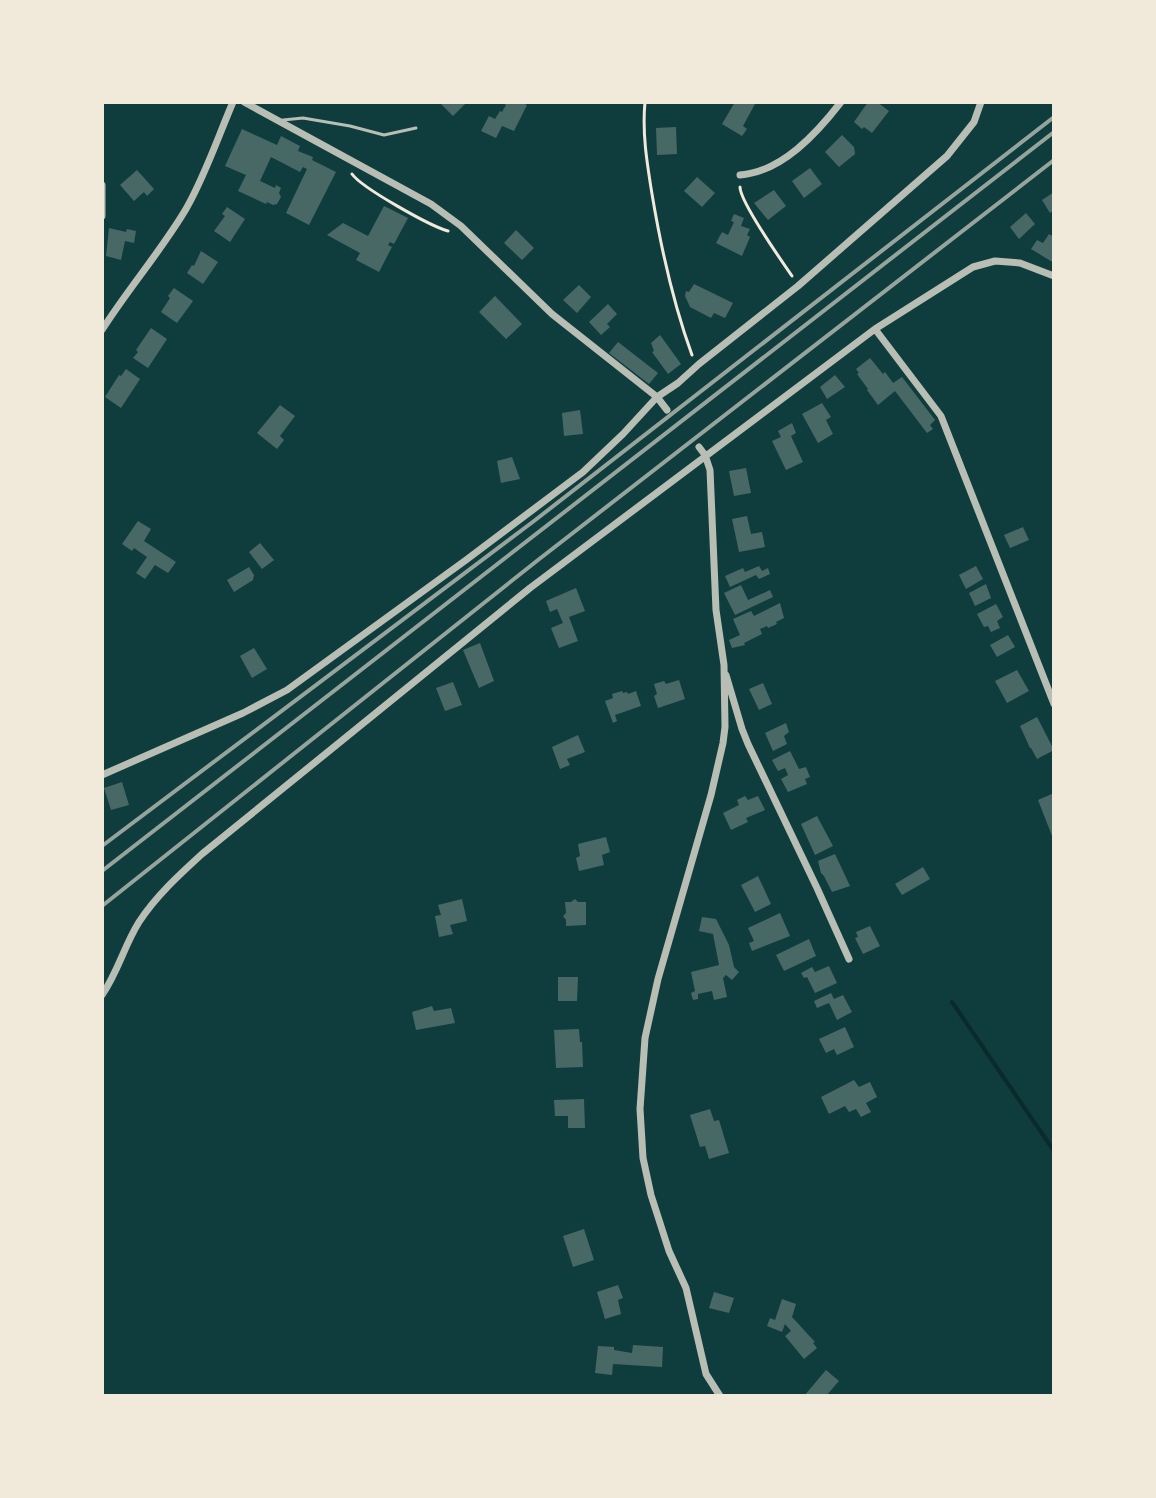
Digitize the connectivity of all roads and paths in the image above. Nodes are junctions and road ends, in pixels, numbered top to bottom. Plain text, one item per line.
1 (233, 102) edge
2 (244, 102) edge
3 (645, 102) edge
4 (841, 102) edge
5 (981, 102) edge
6 (279, 121) junction
7 (416, 128) dead end
8 (340, 154) junction
9 (740, 175) joint
10 (102, 185) edge
11 (102, 216) edge
12 (471, 236) junction
13 (1054, 276) edge
14 (798, 286) junction
15 (875, 329) junction
16 (102, 330) edge
17 (699, 364) junction
18 (657, 397) junction
19 (667, 410) dead end
20 (699, 447) dead end
21 (705, 455) junction
22 (724, 665) junction
23 (1054, 704) edge
24 (102, 775) edge
25 (849, 959) dead end
26 (102, 995) edge
27 (720, 1396) edge

1 - 16 street
2 - 6 street
3 - 17 path
4 - 9 street
5 - 14 street
6 - 7 lane
6 - 8 street
8 - 12 street
8 - 12 path
9 - 14 path
10 - 11 street
12 - 18 street
13 - 15 street
14 - 17 street
15 - 21 street
15 - 23 street
17 - 18 street
18 - 19 street
18 - 24 street
20 - 21 street
21 - 22 street
21 - 26 street
22 - 25 street
22 - 27 street

